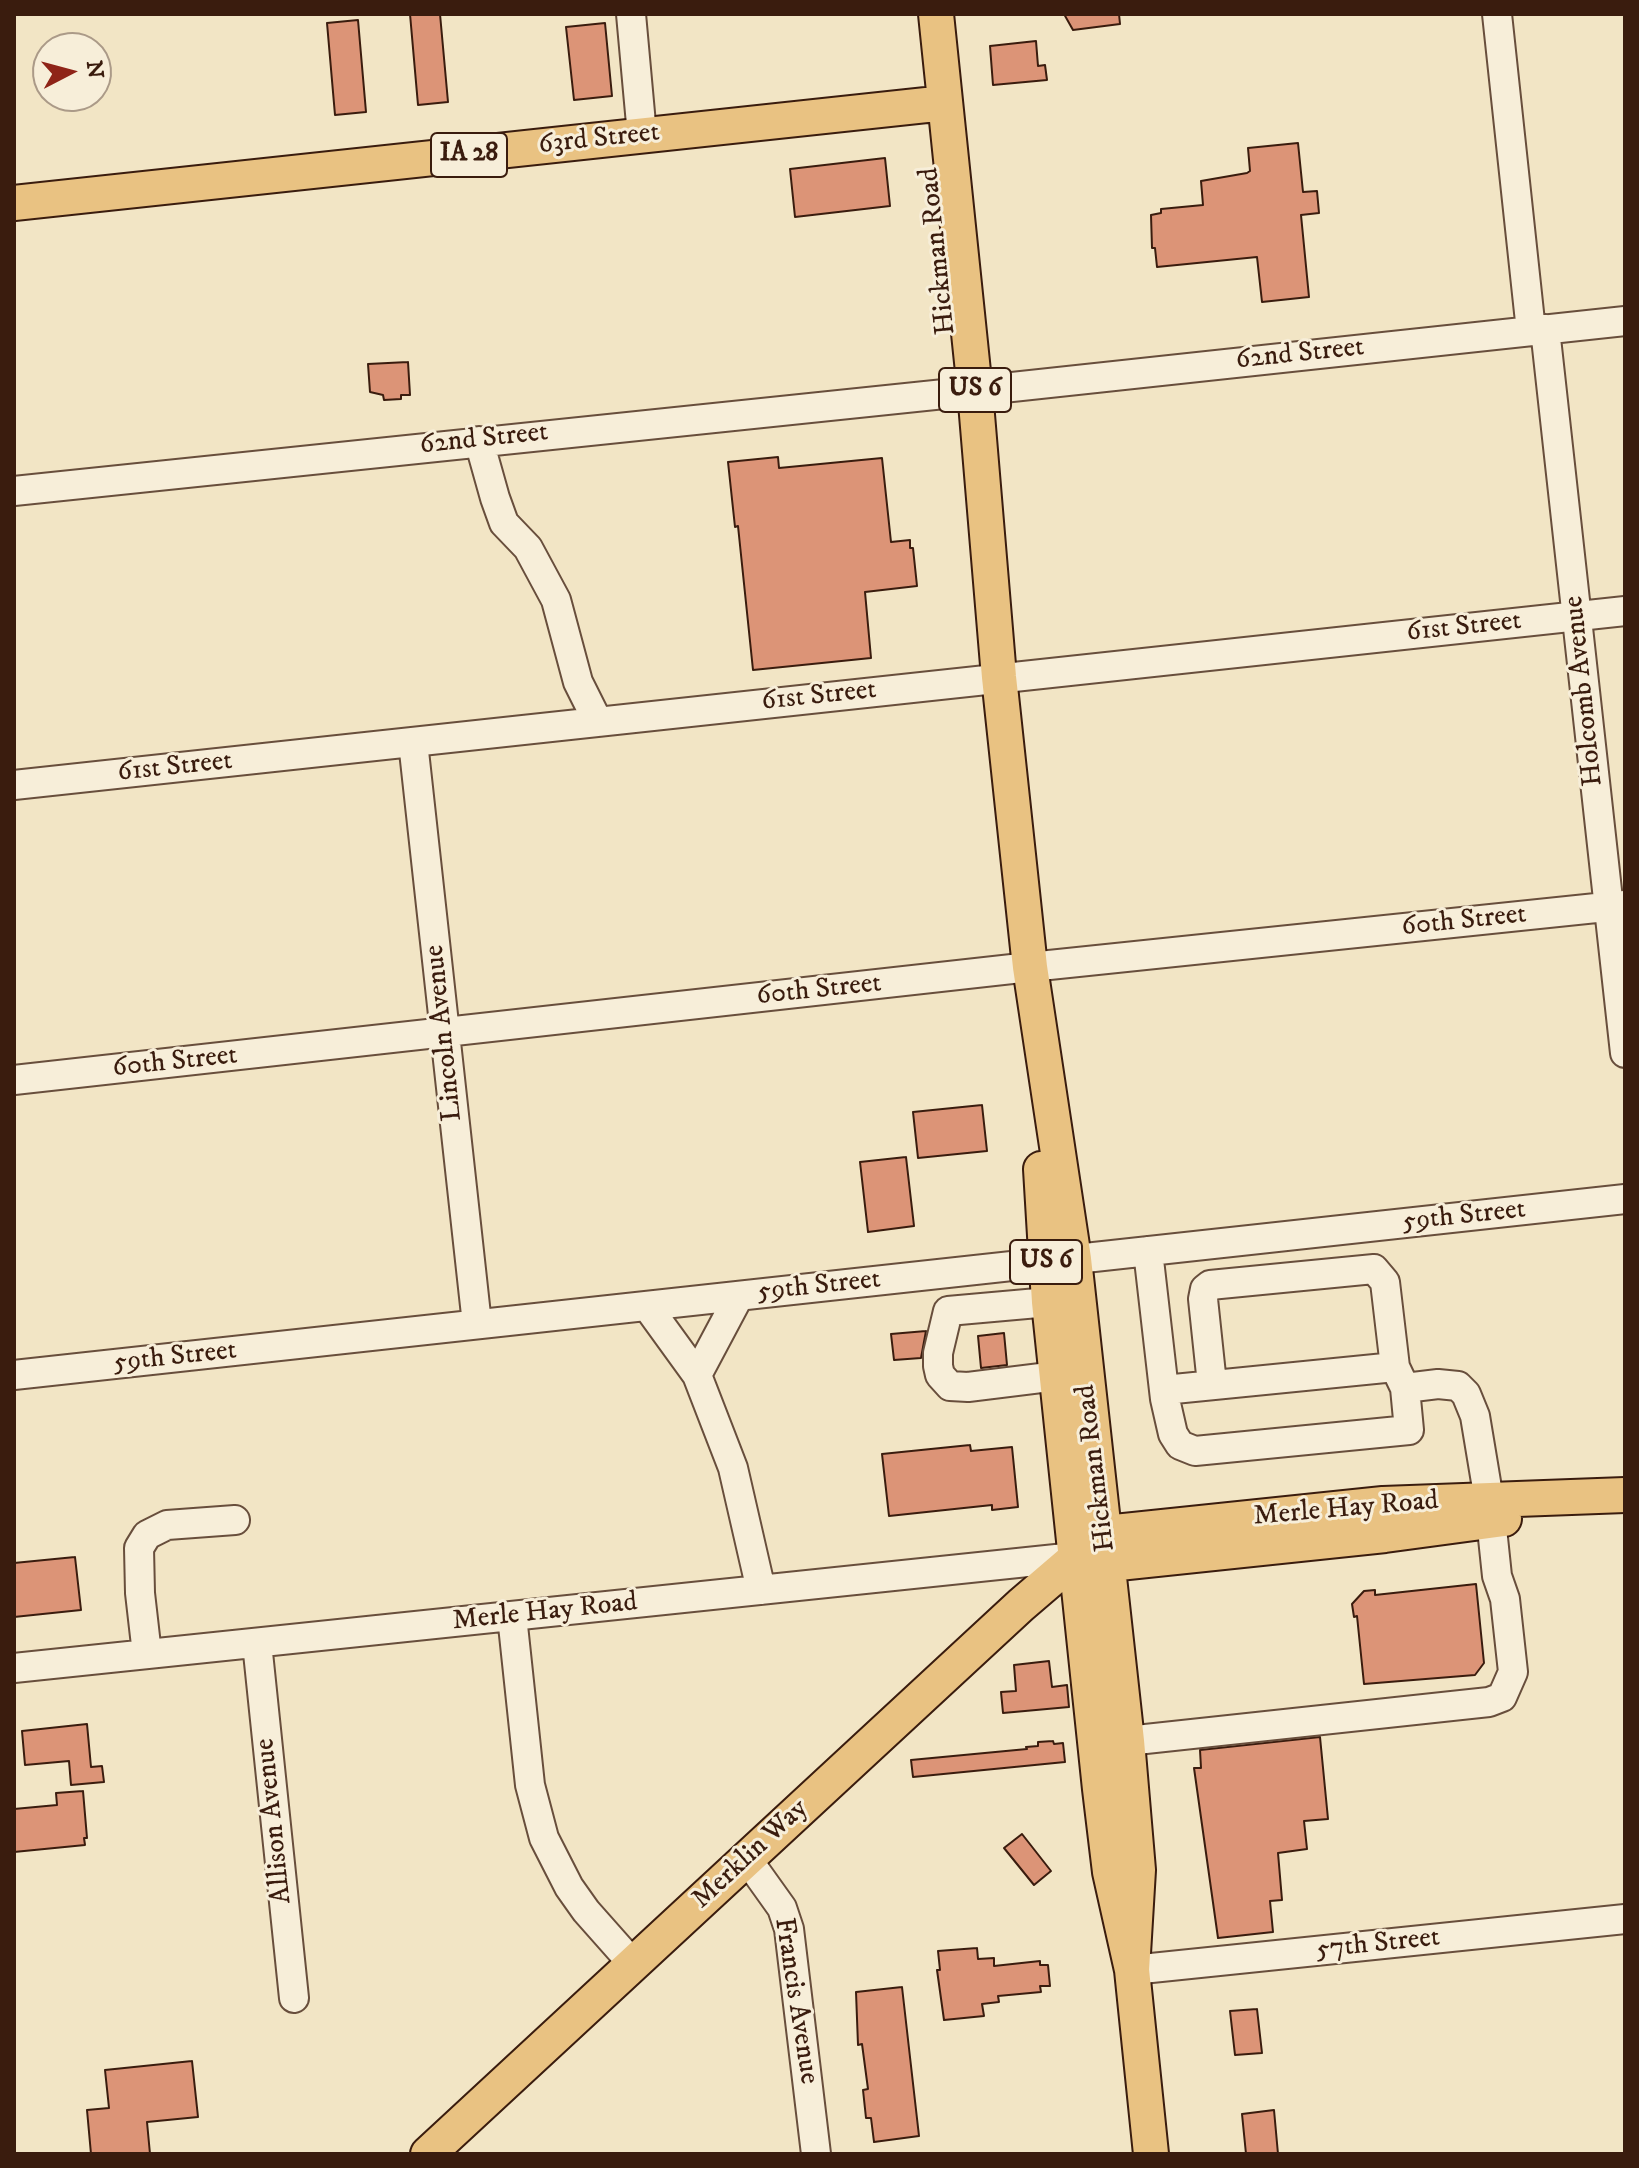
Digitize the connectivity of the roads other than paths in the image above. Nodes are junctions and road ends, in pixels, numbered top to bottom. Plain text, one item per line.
1 (631, 14) edge
2 (914, 14) edge
3 (936, 14) edge
4 (1497, 14) edge
5 (934, 104) junction
6 (642, 135) junction
7 (14, 203) edge
8 (1625, 321) edge
9 (1538, 330) junction
10 (964, 392) junction
11 (479, 441) junction
12 (14, 491) edge
13 (1625, 611) edge
14 (1577, 616) junction
15 (999, 677) junction
16 (598, 722) junction
17 (413, 742) junction
18 (14, 785) edge
19 (1617, 906) edge
20 (1030, 967) junction
21 (445, 1033) junction
22 (1625, 1053) edge
23 (14, 1080) edge
24 (1625, 1199) edge
25 (1148, 1251) junction
26 (1060, 1261) junction
27 (739, 1296) junction
28 (1049, 1302) junction
29 (647, 1306) junction
30 (477, 1324) junction
31 (14, 1375) edge
32 (697, 1375) junction
33 (1057, 1376) junction
34 (1400, 1377) junction
35 (1212, 1384) junction
36 (1164, 1390) junction
37 (1098, 1471) junction
38 (1625, 1498) edge
39 (1490, 1511) junction
40 (235, 1520) dead end
41 (1191, 1524) junction
42 (1107, 1548) junction
43 (1075, 1557) junction
44 (761, 1590) junction
45 (512, 1616) junction
46 (257, 1643) junction
47 (147, 1654) junction
48 (14, 1668) edge
49 (1127, 1741) junction
50 (747, 1859) junction
51 (1625, 1919) edge
52 (633, 1964) junction
53 (1132, 1970) junction
54 (294, 1998) dead end
55 (428, 2154) edge
56 (816, 2154) edge
57 (1151, 2154) edge

1 - 6 street
2 - 5 main road, Hickman Road / US 6
3 - 5 main road, Hickman Road / US 6
4 - 9 street, Holcomb Avenue
5 - 6 main road, 63rd Street / IA 28
5 - 10 main road, Hickman Road / US 6
6 - 7 main road, 63rd Street / IA 28
8 - 9 street, 62nd Street
9 - 10 street, 62nd Street
9 - 14 street, Holcomb Avenue
10 - 11 street, 62nd Street
10 - 15 main road, Hickman Road / US 6
11 - 12 street, 62nd Street
11 - 16 street
13 - 14 street, 61st Street
14 - 15 street, 61st Street
14 - 19 street, Holcomb Avenue
15 - 16 street, 61st Street
15 - 20 main road, Hickman Road / US 6
16 - 17 street, 61st Street
17 - 18 street, 61st Street
17 - 21 street, Lincoln Avenue
19 - 20 street, 60th Street
19 - 22 street, Holcomb Avenue
20 - 21 street, 60th Street
20 - 26 main road, Hickman Road / US 6
21 - 23 street, 60th Street
21 - 30 street, Lincoln Avenue
24 - 25 street, 59th Street
25 - 26 street, 59th Street
25 - 36 street
26 - 27 street, 59th Street
26 - 28 main road, Hickman Road / US 6
26 - 37 main road, Hickman Road / US 6
27 - 29 street, 59th Street
27 - 32 street
28 - 33 main road, Hickman Road / US 6
28 - 33 street
29 - 30 street, 59th Street
29 - 32 street
30 - 31 street, 59th Street
32 - 44 street
33 - 43 main road, Hickman Road / US 6
34 - 35 street
34 - 35 street
34 - 36 street
34 - 39 street
35 - 36 street
37 - 41 main road, US 6
37 - 42 main road, Hickman Road
38 - 39 main road, Merle Hay Road / US 6
39 - 41 main road, Merle Hay Road / US 6
39 - 42 main road, Merle Hay Road / US 6
39 - 49 street
40 - 47 street
41 - 42 main road, Merle Hay Road
42 - 43 main road, Merle Hay Road / US 6
42 - 49 main road, Hickman Road
43 - 44 street, Merle Hay Road
43 - 50 main road, Merklin Way
43 - 53 main road, Hickman Road
44 - 45 street, Merle Hay Road
45 - 46 street, Merle Hay Road
45 - 52 street
46 - 47 street, Merle Hay Road
46 - 54 street, Allison Avenue
47 - 48 street, Merle Hay Road
49 - 53 main road, Hickman Road
50 - 52 main road, Merklin Way
50 - 56 street, Francis Avenue
51 - 53 street, 57th Street
52 - 55 main road, Merklin Way
53 - 57 main road, Hickman Road

